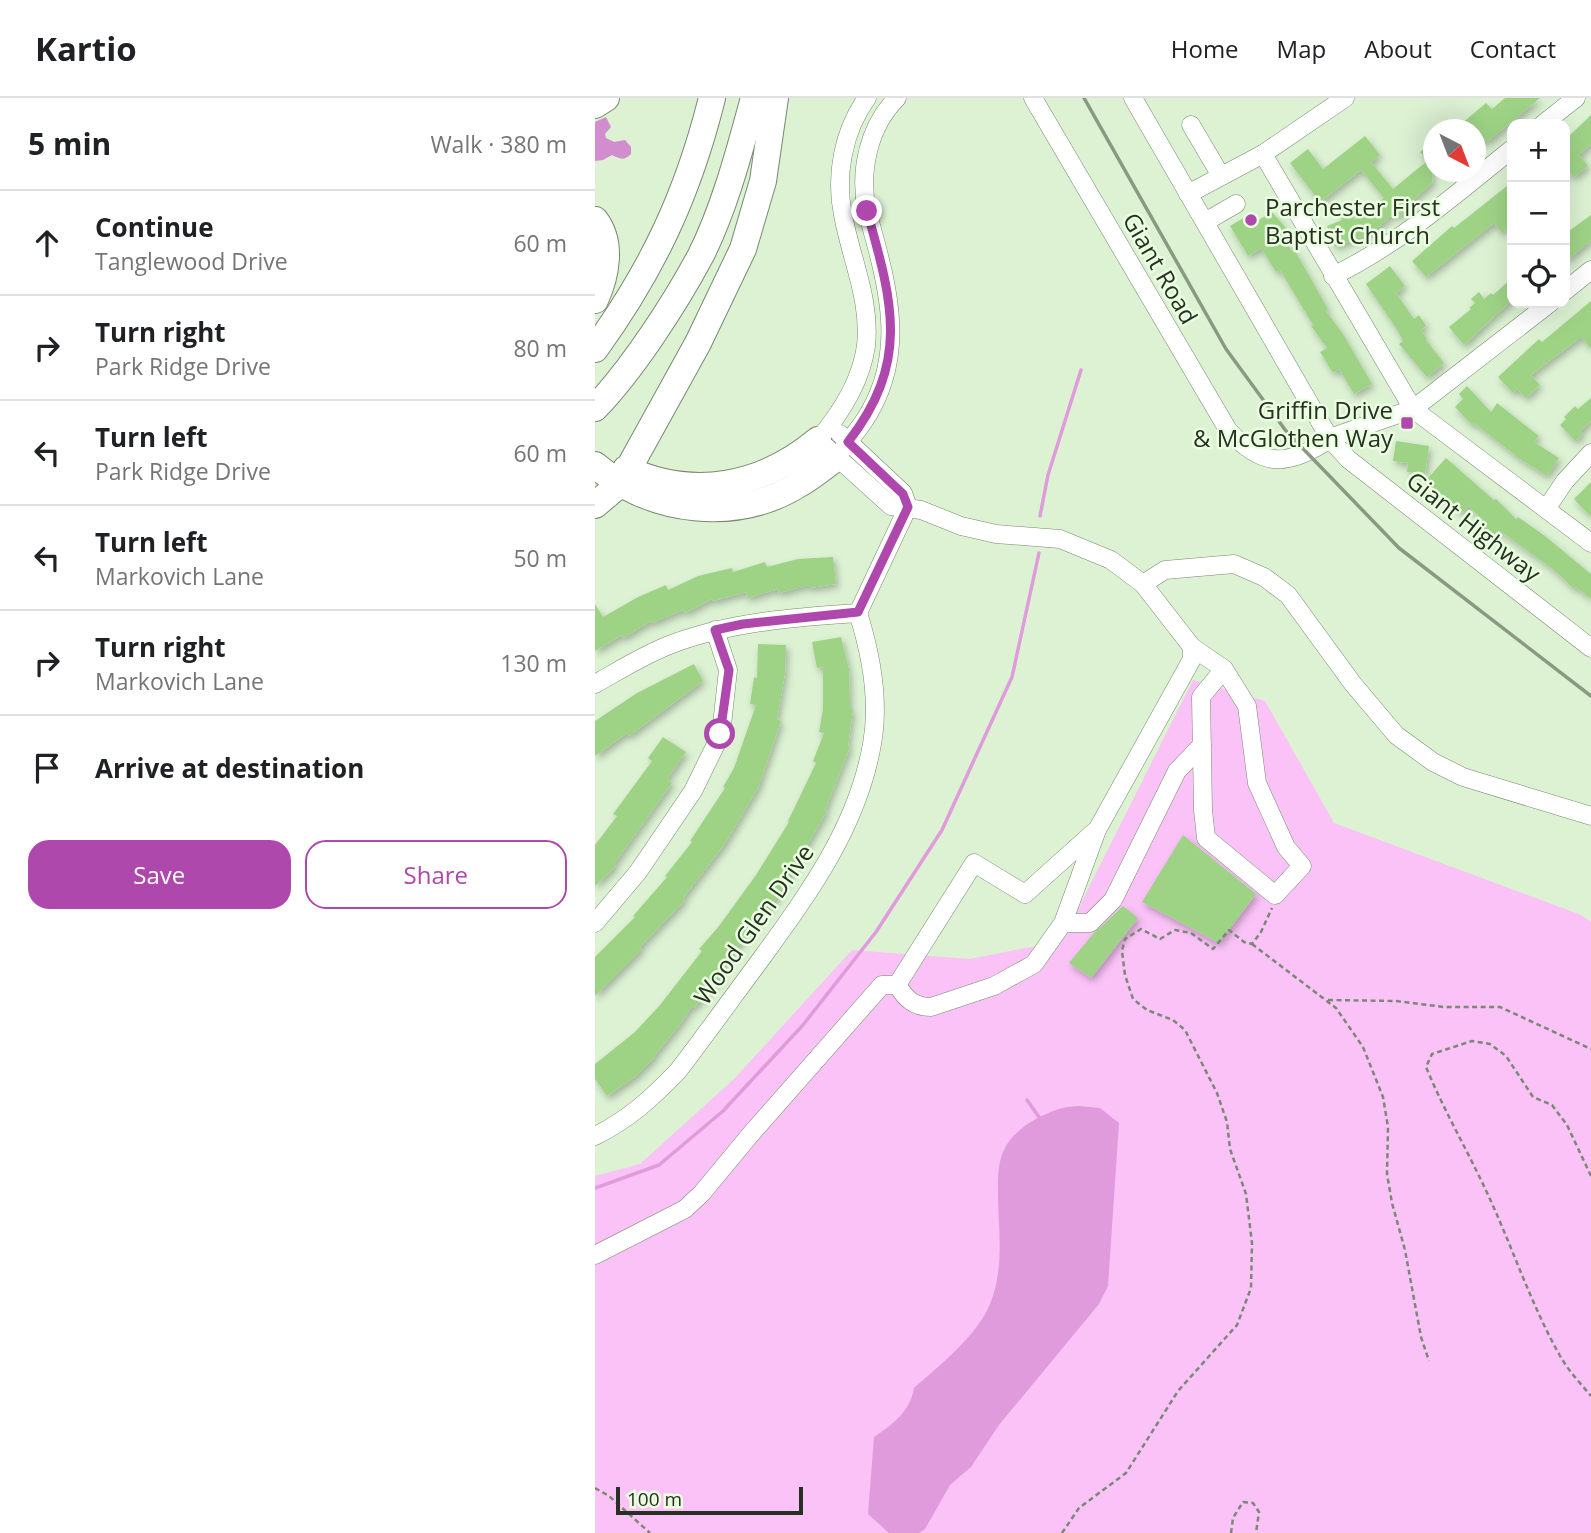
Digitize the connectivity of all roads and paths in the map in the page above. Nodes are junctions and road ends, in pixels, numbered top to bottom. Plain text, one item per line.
1 (606, 98) edge
2 (712, 98) edge
3 (754, 98) edge
4 (775, 98) edge
5 (867, 98) edge
6 (897, 98) edge
7 (1033, 98) edge
8 (1133, 98) edge
9 (1345, 98) edge
10 (1576, 98) edge
11 (595, 105) edge
12 (1549, 119) edge
13 (1191, 125) dead end
14 (1507, 153) edge
15 (1263, 154) junction
16 (1221, 176) junction
17 (1188, 194) junction
18 (1235, 204) dead end
19 (595, 220) edge
20 (1205, 222) junction
21 (1591, 270) edge
22 (1333, 276) junction
23 (1570, 287) edge
24 (595, 300) edge
25 (1544, 308) edge
26 (595, 349) edge
27 (671, 393) junction
28 (600, 403) edge
29 (1413, 409) junction
30 (1330, 439) junction
31 (833, 441) junction
32 (595, 449) edge
33 (1591, 453) edge
34 (595, 465) edge
35 (624, 477) junction
36 (695, 486) junction
37 (595, 505) edge
38 (908, 507) junction
39 (1546, 509) junction
40 (1591, 542) edge
41 (1143, 584) junction
42 (858, 612) junction
43 (715, 630) junction
44 (1192, 647) junction
45 (1591, 648) edge
46 (1224, 669) junction
47 (595, 684) edge
48 (1202, 745) junction
49 (1591, 816) edge
50 (1097, 830) junction
51 (1275, 895) junction
52 (595, 923) edge
53 (1063, 923) junction
54 (1252, 944) junction
55 (897, 985) junction
56 (1326, 1000) junction
57 (1591, 1049) edge
58 (595, 1136) edge
59 (1591, 1176) edge
60 (595, 1255) edge
61 (1429, 1362) dead end
62 (1591, 1396) edge
63 (595, 1488) edge
64 (650, 1533) edge
65 (1062, 1533) edge
66 (1231, 1533) edge
67 (1257, 1533) edge

1 - 11 highway
2 - 26 highway
3 - 28 highway
4 - 27 highway
5 - 31 street
6 - 31 street
7 - 30 street, Giant Road
8 - 17 street, Giant Highway
9 - 15 street
10 - 12 street
13 - 16 street
14 - 22 street
15 - 16 street
15 - 22 street
16 - 17 street
17 - 20 street, Giant Highway
18 - 20 street
19 - 24 highway
20 - 30 street, Giant Highway
21 - 23 street
22 - 29 street
25 - 29 street, Giant Road
27 - 35 highway
27 - 36 highway
29 - 30 street, Giant Road
29 - 39 street
30 - 45 street, Giant Highway
31 - 35 highway
31 - 36 highway
31 - 38 street
32 - 35 highway
33 - 39 street
34 - 35 highway
35 - 36 highway
35 - 37 highway
38 - 41 street
38 - 42 street
39 - 40 street
41 - 44 street
41 - 49 street
42 - 43 street
42 - 58 street, Wood Glen Drive
43 - 47 street
43 - 52 street
44 - 46 street
44 - 50 street
46 - 48 street
46 - 51 street
48 - 51 street
48 - 53 street
50 - 53 street
50 - 55 street
51 - 54 path
53 - 55 street
54 - 56 path
54 - 65 path
55 - 60 street
56 - 57 path
56 - 61 path
59 - 62 path
63 - 64 path
66 - 67 path

